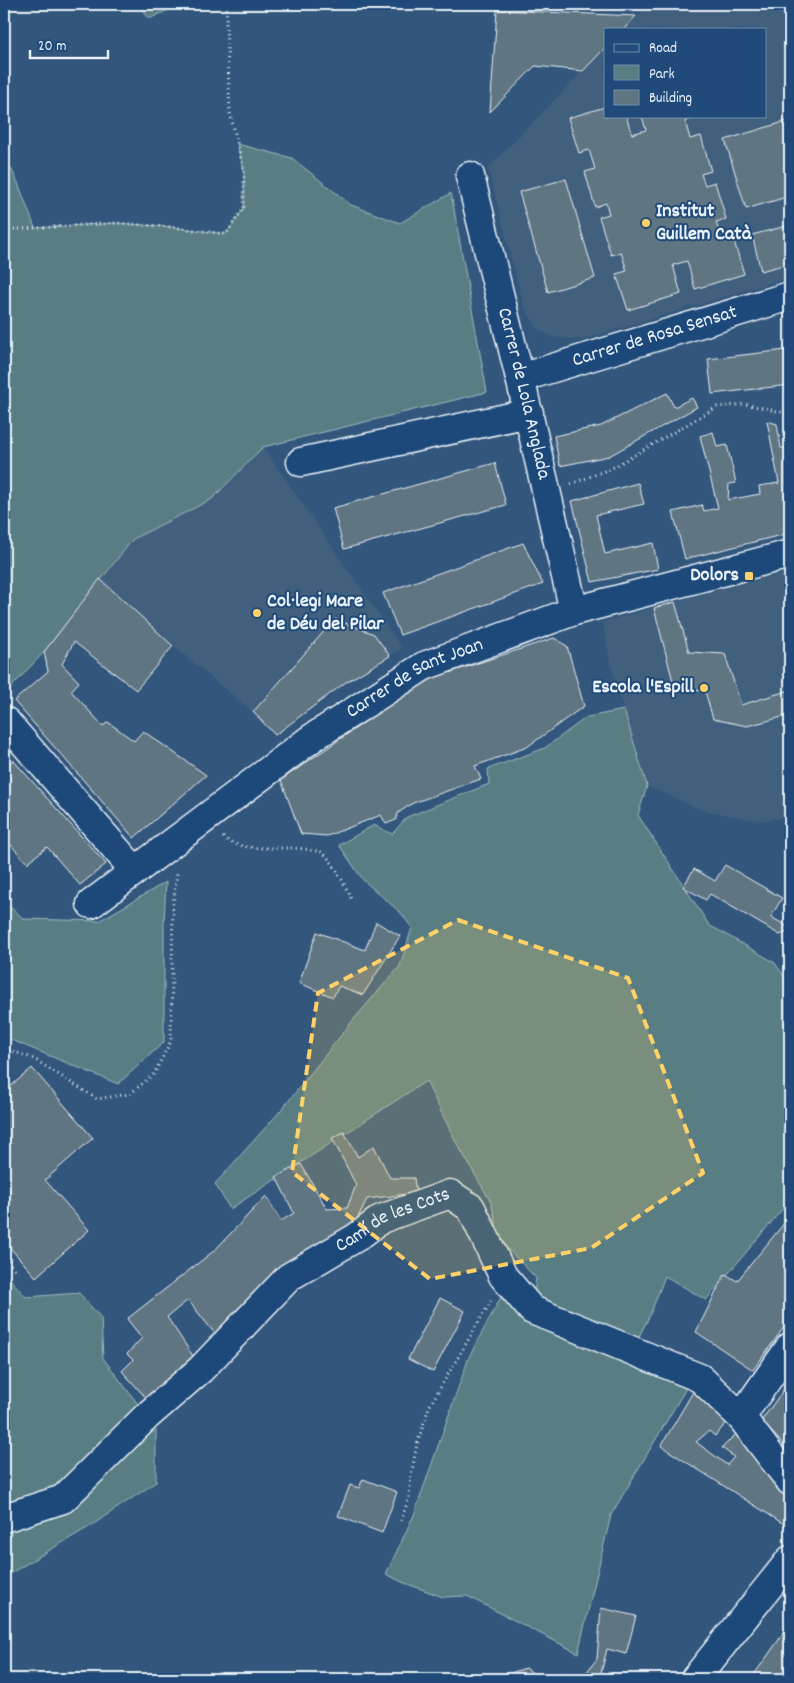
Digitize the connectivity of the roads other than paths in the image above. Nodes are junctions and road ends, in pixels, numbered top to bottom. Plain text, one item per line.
1 (470, 176) dead end
2 (790, 296) edge
3 (520, 378) junction
4 (528, 413) junction
5 (301, 462) dead end
6 (790, 554) edge
7 (574, 611) junction
8 (6, 722) dead end
9 (135, 871) junction
10 (91, 904) dead end
11 (790, 1347) edge
12 (741, 1417) junction
13 (790, 1481) edge
14 (4, 1518) edge
15 (790, 1560) edge
16 (695, 1679) edge

1 - 3 street, Carrer de Lola Anglada
2 - 3 street, Carrer de Rosa Sensat
3 - 4 street, Carrer de Lola Anglada
4 - 5 street
4 - 7 street, Carrer de Lola Anglada
6 - 7 street, Carrer de Sant Joan
7 - 9 street, Carrer de Sant Joan
8 - 9 street
9 - 10 street, Carrer de Sant Joan
11 - 12 street
12 - 13 street, Camí de les Cots
12 - 14 street, Camí de les Cots
15 - 16 street

